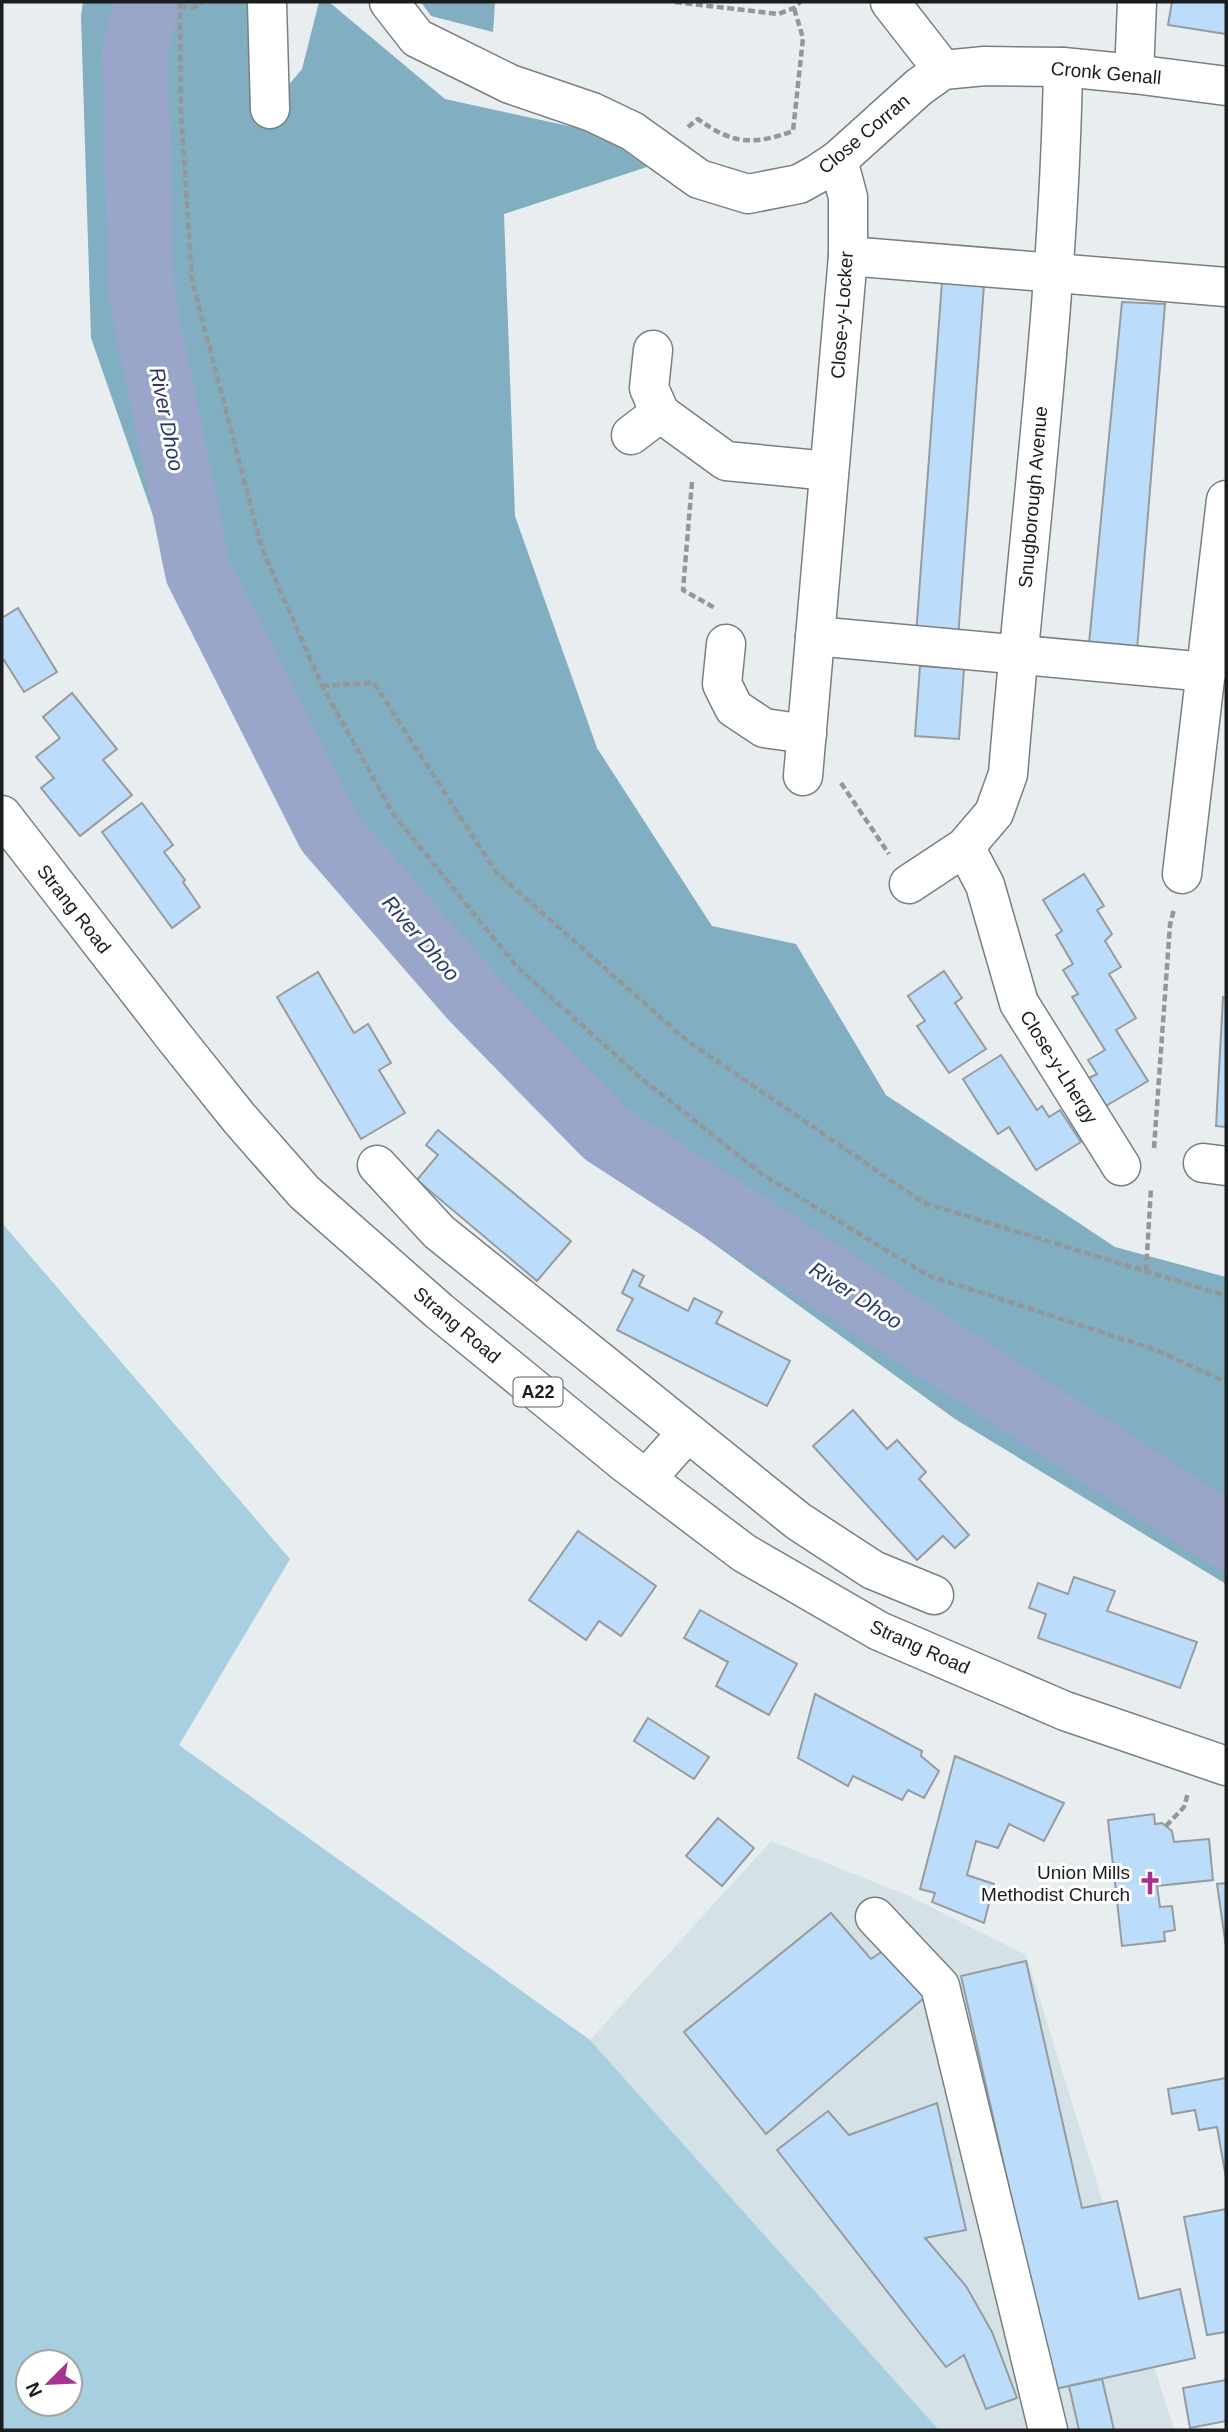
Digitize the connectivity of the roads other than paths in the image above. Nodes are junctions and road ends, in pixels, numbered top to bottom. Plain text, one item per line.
1 (267, 2) edge
2 (389, 2) edge
3 (890, 2) edge
4 (1137, 2) edge
5 (1063, 67) junction
6 (943, 70) junction
7 (1134, 74) junction
8 (1226, 86) edge
9 (270, 108) dead end
10 (838, 160) junction
11 (848, 256) junction
12 (1054, 273) junction
13 (1226, 288) edge
14 (653, 350) dead end
15 (829, 471) junction
16 (1226, 500) edge
17 (815, 636) junction
18 (726, 645) road end
19 (1018, 654) junction
20 (1207, 672) junction
21 (807, 734) junction
22 (803, 776) dead end
23 (2, 815) edge
24 (965, 846) junction
25 (1182, 874) road end
26 (909, 884) road end
27 (1137, 1163) road end
28 (377, 1165) dead end
29 (688, 1433) junction
30 (646, 1479) junction
31 (933, 1595) dead end
32 (1226, 1766) edge
33 (875, 1917) dead end
34 (1048, 2430) edge

1 - 9 street
2 - 10 street, Close Corran
3 - 6 street
4 - 7 street
5 - 6 street, Cronk Genall
5 - 7 street, Cronk Genall
5 - 12 street, Snugborough Avenue
6 - 10 street, Close Corran
7 - 8 street, Cronk Genall
10 - 11 street, Close-y-Locker
11 - 12 street
11 - 15 street, Close-y-Locker
12 - 13 street
12 - 19 street, Snugborough Avenue
14 - 15 street
15 - 17 street, Close-y-Locker
16 - 20 street
17 - 19 street
17 - 21 street, Close-y-Locker
18 - 21 street
19 - 20 street
19 - 24 street, Snugborough Avenue
20 - 25 street
21 - 22 street, Close-y-Locker
23 - 30 street, Strang Road / A22
24 - 26 street, Snugborough Avenue
24 - 27 street, Close-y-Lhergy
28 - 29 street
29 - 30 street
29 - 31 street
30 - 32 street, Strang Road / A22
33 - 34 street

